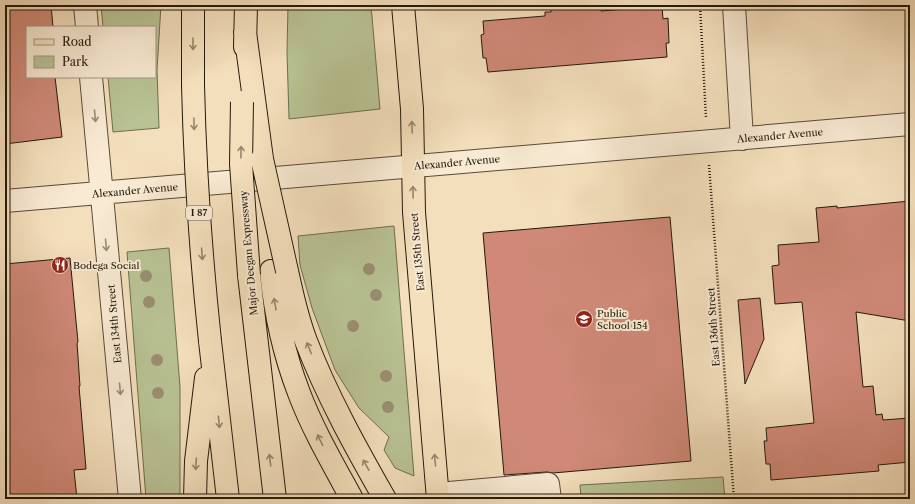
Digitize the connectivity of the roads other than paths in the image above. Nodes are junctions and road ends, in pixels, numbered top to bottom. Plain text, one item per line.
1 (85, 5) edge
2 (193, 5) edge
3 (246, 5) edge
4 (403, 5) edge
5 (734, 5) edge
6 (87, 26) edge
7 (91, 78) edge
8 (248, 101) junction
9 (910, 124) edge
10 (742, 139) junction
11 (413, 166) junction
12 (102, 192) junction
13 (5, 201) edge
14 (279, 271) junction
15 (210, 341) junction
16 (438, 496) edge
17 (130, 499) edge
18 (195, 499) edge
19 (228, 499) edge
20 (274, 499) edge
21 (352, 499) edge
22 (385, 499) edge
23 (550, 499) edge

1 - 6 street
2 -> 15 main road, I 87, bridge
3 - 8 main road, Major Deegan Expressway
11 -> 4 main road, East 135th Street
5 - 10 street
7 -> 12 street, East 134th Street
8 - 14 main road, bridge
20 -> 8 main road, Major Deegan Expressway, bridge
9 - 10 street, Alexander Avenue
10 - 11 street, Alexander Avenue
11 - 12 street, Alexander Avenue
16 -> 11 main road, East 135th Street
12 - 13 street, Alexander Avenue
12 -> 17 street, East 134th Street
21 -> 14 main road
22 -> 14 main road
15 -> 18 main road
15 -> 19 main road, I 87
16 - 23 street

